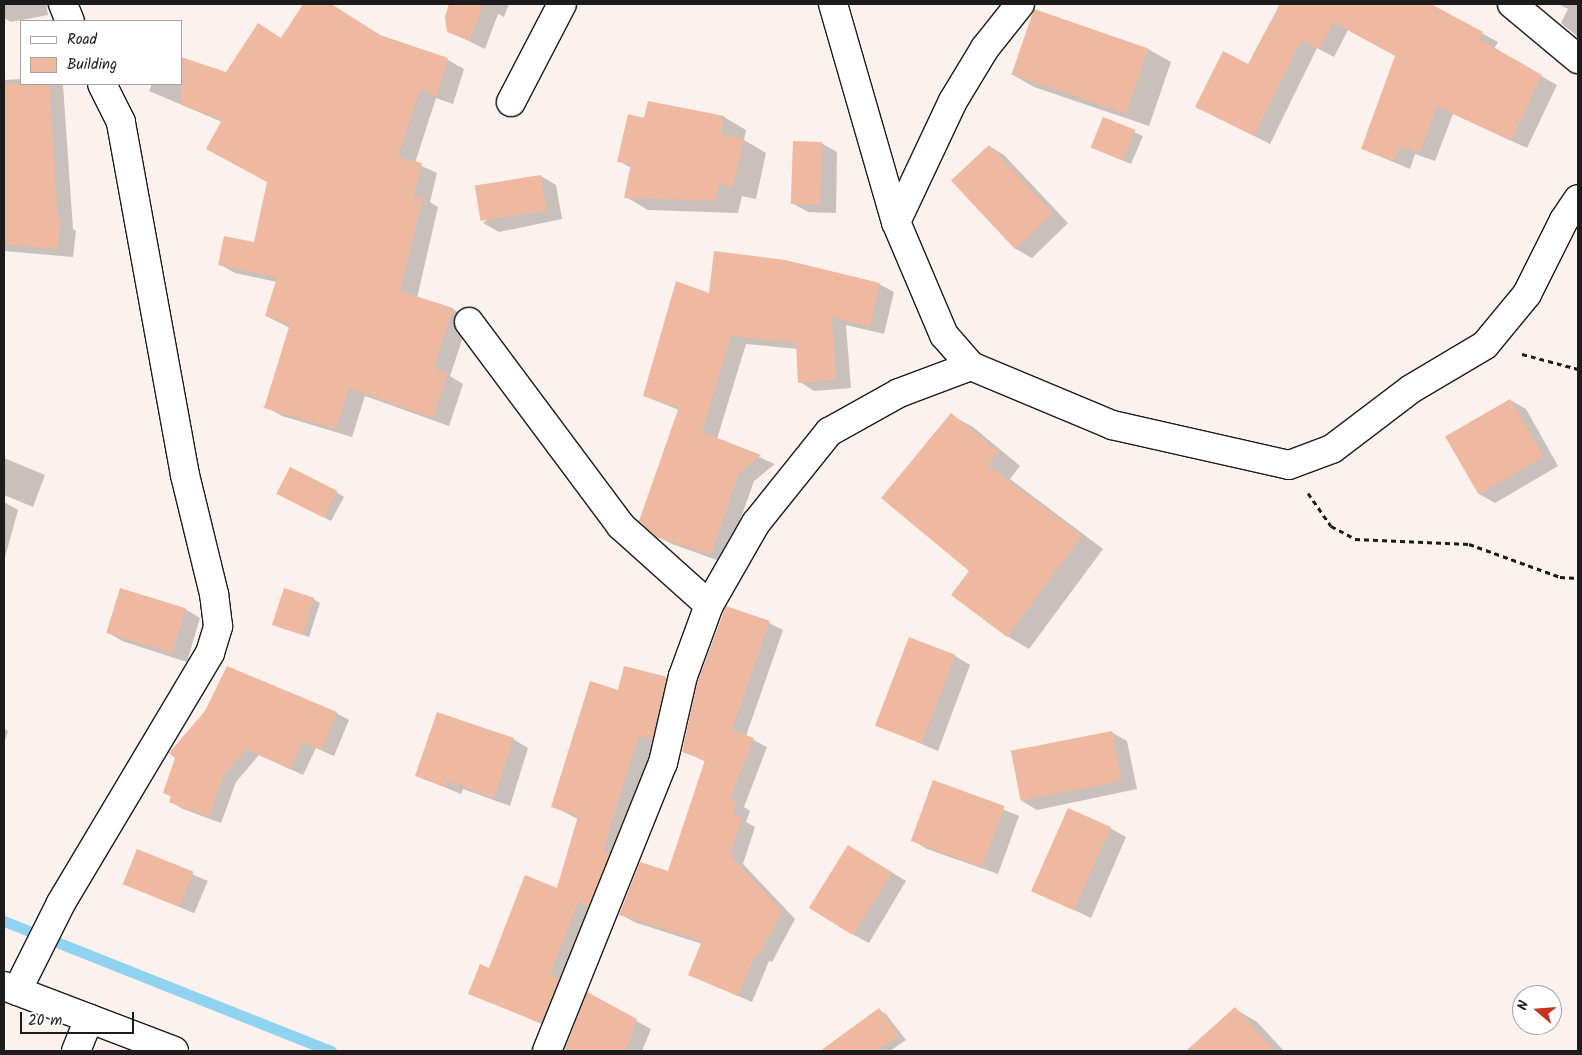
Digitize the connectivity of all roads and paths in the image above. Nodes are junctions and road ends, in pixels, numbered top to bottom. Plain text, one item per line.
1 (63, 4) edge
2 (562, 4) edge
3 (833, 4) edge
4 (1020, 4) edge
5 (1512, 4) edge
6 (70, 20) edge
7 (1578, 59) edge
8 (102, 85) edge
9 (511, 102) dead end
10 (1578, 199) edge
11 (896, 222) junction
12 (469, 322) dead end
13 (1485, 345) junction
14 (971, 366) junction
15 (1578, 369) edge
16 (1289, 465) junction
17 (1578, 578) edge
18 (709, 605) junction
19 (10, 989) edge
20 (90, 1018) junction
21 (76, 1051) edge
22 (174, 1051) edge
23 (547, 1051) edge

1 - 6 street
2 - 9 street
3 - 11 street
4 - 11 street
5 - 7 street
8 - 19 street
10 - 13 street
11 - 14 street
12 - 18 street
13 - 15 path
13 - 16 street
14 - 16 street
14 - 18 street
16 - 17 path
18 - 23 street
19 - 20 street
20 - 21 street
20 - 22 street

